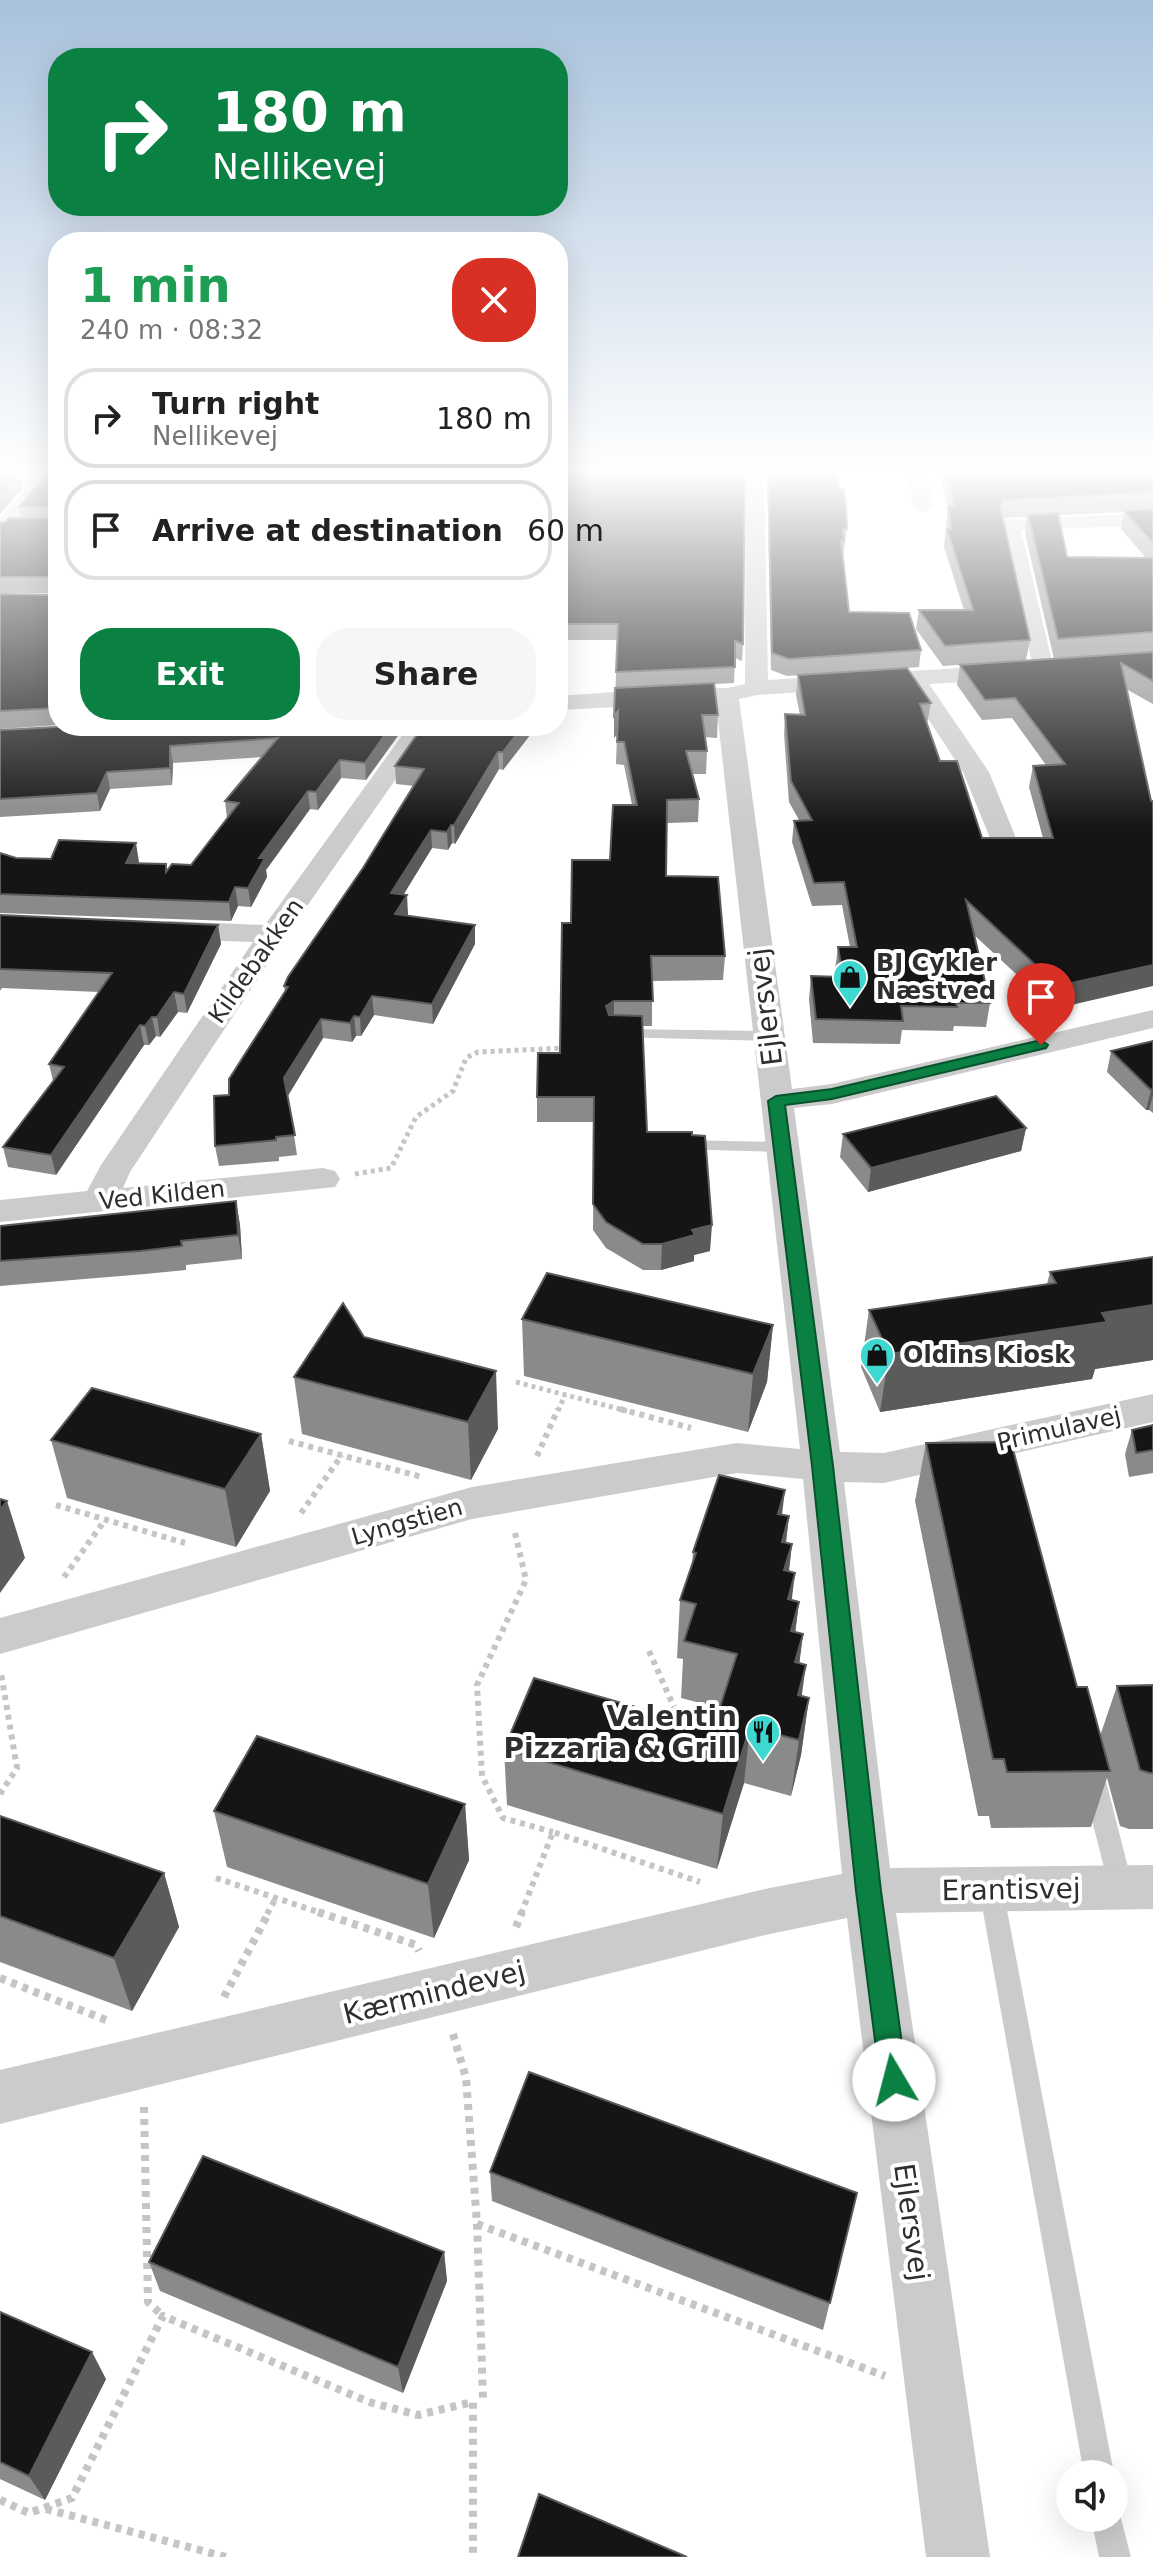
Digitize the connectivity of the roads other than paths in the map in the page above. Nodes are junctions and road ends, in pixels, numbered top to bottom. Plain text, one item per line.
1 (748, 589) edge
2 (1028, 589) edge
3 (913, 678) junction
4 (742, 692) junction
5 (568, 702) edge
6 (414, 736) edge
7 (1005, 843) edge
8 (137, 929) edge
9 (273, 934) junction
10 (1153, 1019) edge
11 (614, 1034) edge
12 (769, 1036) junction
13 (776, 1101) junction
14 (677, 1144) edge
15 (782, 1147) junction
16 (323, 1179) road end
17 (100, 1201) junction
18 (0, 1211) edge
19 (1153, 1408) edge
20 (822, 1466) junction
21 (14, 1632) edge
22 (1086, 1753) edge
23 (1137, 1887) edge
24 (991, 1889) junction
25 (868, 1891) junction
26 (0, 2097) edge
27 (1096, 2460) edge
28 (1110, 2532) edge
29 (958, 2557) edge
30 (1115, 2557) edge

1 - 4 street, Ejlersvej
2 - 3 street
3 - 4 street
3 - 7 street
4 - 5 street
4 - 12 street, Ejlersvej
6 - 9 street, Kildebakken
8 - 9 street
9 - 17 street, Kildebakken
10 - 13 street
11 - 12 lane
12 - 13 street, Ejlersvej
13 - 15 street, Ejlersvej
14 - 15 lane
15 - 20 street, Ejlersvej
16 - 17 street, Ved Kilden
17 - 18 street, Ved Kilden
19 - 20 street, Primulavej
20 - 21 street, Lyngstien
20 - 25 street, Ejlersvej
22 - 23 lane
23 - 24 street, Erantisvej
24 - 25 street, Erantisvej
24 - 27 lane
25 - 26 street, Kærmindevej
25 - 29 street, Ejlersvej
28 - 30 lane

